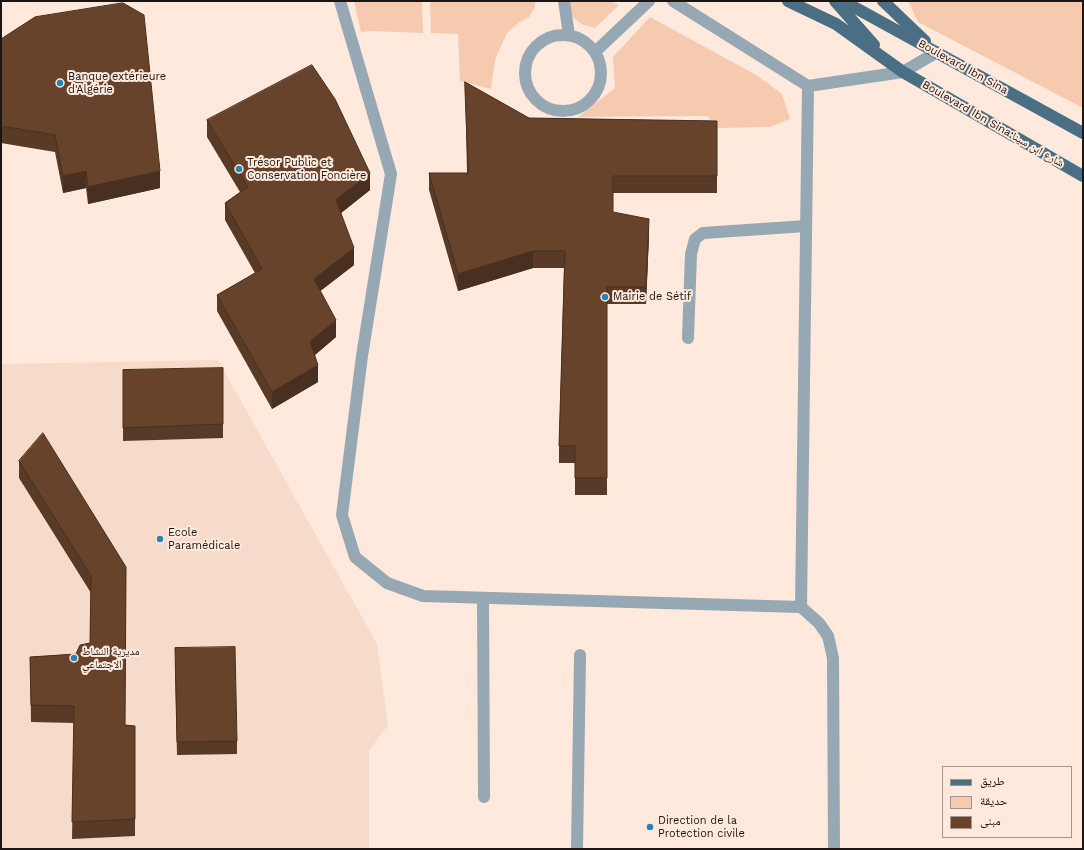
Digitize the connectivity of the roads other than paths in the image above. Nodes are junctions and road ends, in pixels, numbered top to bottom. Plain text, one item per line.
1 (340, 1) edge
2 (564, 1) edge
3 (649, 1) edge
4 (673, 1) edge
5 (788, 1) edge
6 (835, 1) edge
7 (843, 1) edge
8 (883, 1) edge
9 (569, 35) junction
10 (595, 52) junction
11 (937, 52) junction
12 (903, 72) junction
13 (808, 86) junction
14 (1083, 132) edge
15 (1083, 176) edge
16 (806, 226) junction
17 (688, 338) dead end
18 (483, 598) junction
19 (801, 607) junction
20 (580, 655) dead end
21 (484, 797) dead end
22 (577, 849) edge
23 (834, 849) edge

1 - 18 street
2 - 9 street
3 - 10 street
4 - 13 street
5 - 12 main road
6 - 12 main road
7 - 11 main road, Boulevard Ibn Sina
8 - 11 main road
9 - 10 street
9 - 10 street
11 - 12 street
11 - 14 main road, Boulevard Ibn Sina
12 - 13 street
12 - 15 main road, Boulevard Ibn Sina:شارع ابن سينا
13 - 16 street
16 - 17 street
16 - 19 street
18 - 19 street
18 - 21 street
19 - 23 street
20 - 22 street

